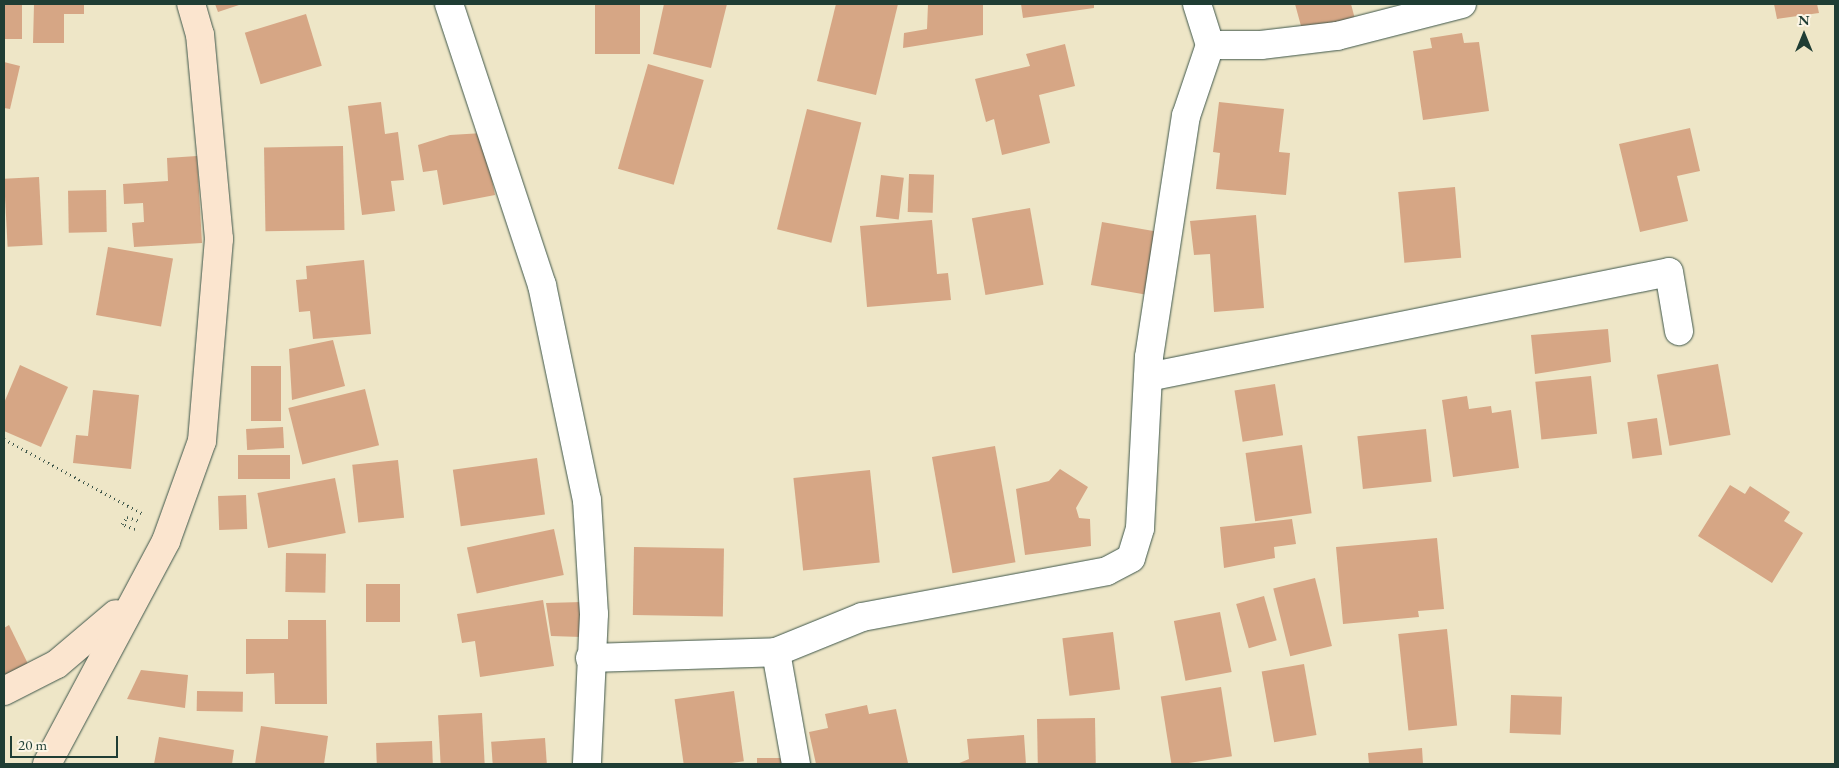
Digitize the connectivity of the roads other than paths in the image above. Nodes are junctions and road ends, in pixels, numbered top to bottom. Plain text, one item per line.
1 (191, 4) edge
2 (449, 4) edge
3 (1197, 4) edge
4 (1462, 4) edge
5 (1210, 45) junction
6 (1679, 331) dead end
7 (1148, 377) junction
8 (136, 593) junction
9 (776, 652) junction
10 (590, 658) junction
11 (4, 691) edge
12 (47, 764) edge
13 (587, 764) edge
14 (796, 764) edge

1 - 8 main road
2 - 10 street
3 - 5 street
4 - 5 street
5 - 7 street
6 - 7 street
7 - 9 street
8 - 11 main road
8 - 12 main road
9 - 10 street
9 - 14 street
10 - 13 street

